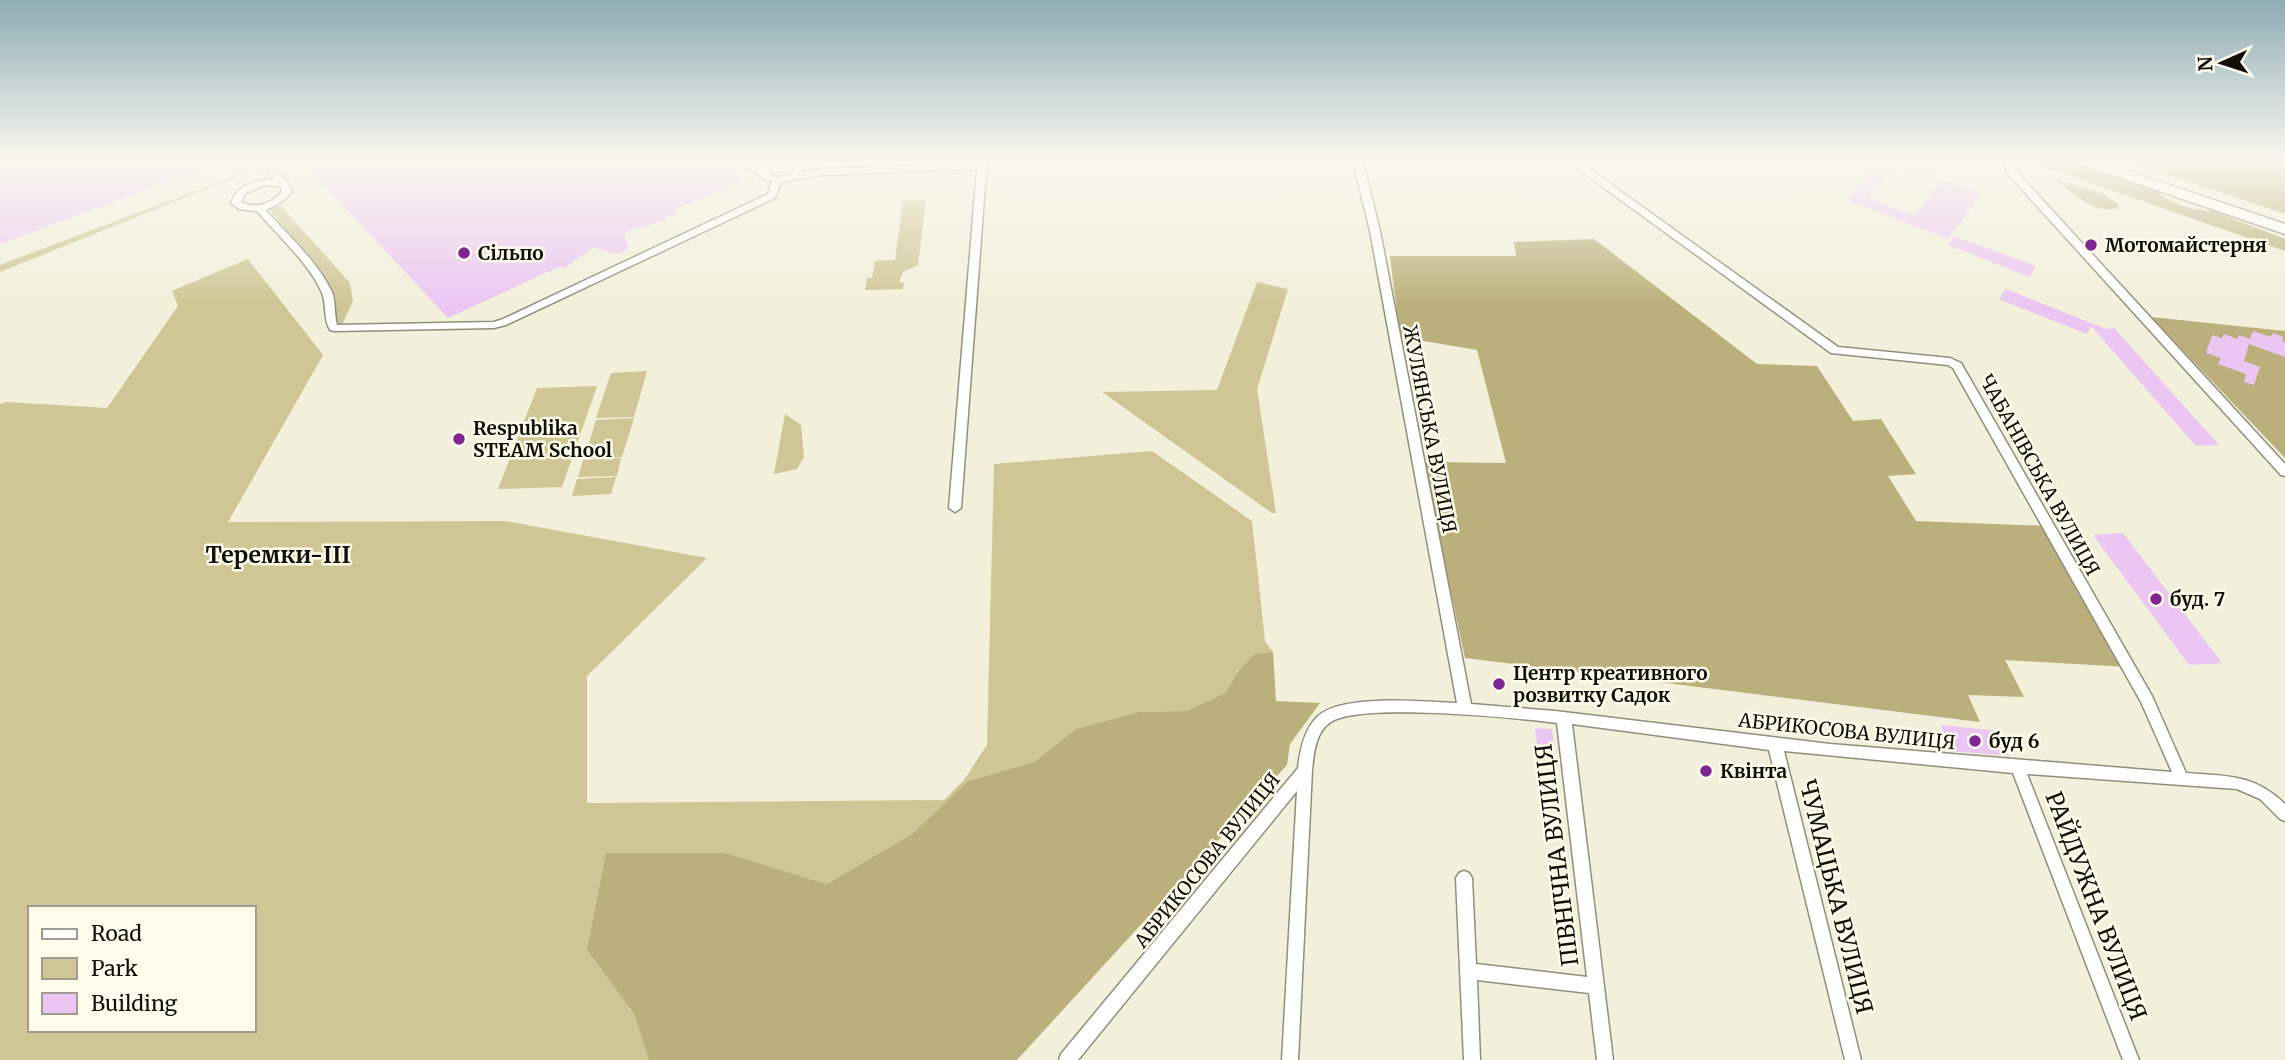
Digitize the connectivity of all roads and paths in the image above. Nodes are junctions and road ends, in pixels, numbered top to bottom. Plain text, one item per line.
1 (242, 207) edge
2 (748, 207) edge
3 (978, 207) edge
4 (1369, 207) edge
5 (1637, 207) edge
6 (2043, 207) edge
7 (2222, 207) edge
8 (2245, 207) edge
9 (259, 208) joint
10 (2285, 221) edge
11 (2285, 229) edge
12 (2285, 472) edge
13 (955, 508) dead end
14 (1465, 708) junction
15 (1564, 719) junction
16 (1775, 744) junction
17 (2018, 768) junction
18 (1305, 770) junction
19 (2182, 779) junction
20 (2255, 788) joint
21 (2285, 814) edge
22 (1464, 878) dead end
23 (1468, 971) junction
24 (1596, 986) junction
25 (1067, 1060) edge
26 (1290, 1060) edge
27 (1472, 1060) edge
28 (1605, 1060) edge
29 (1853, 1060) edge
30 (2132, 1060) edge

1 - 9 street
2 - 9 street
3 - 13 street
4 - 14 street, ЖУЛЯНСЬКА ВУЛИЦЯ
5 - 19 street, ЧАБАНІВСЬКА ВУЛИЦЯ
6 - 12 street
7 - 11 highway
8 - 10 highway
14 - 15 street, АБРИКОСОВА ВУЛИЦЯ
14 - 18 street, АБРИКОСОВА ВУЛИЦЯ
15 - 16 street, АБРИКОСОВА ВУЛИЦЯ
15 - 24 street, ПІВНІЧНА ВУЛИЦЯ
16 - 17 street, АБРИКОСОВА ВУЛИЦЯ
16 - 29 street, ЧУМАЦЬКА ВУЛИЦЯ
17 - 19 street, АБРИКОСОВА ВУЛИЦЯ
17 - 30 street, РАЙДУЖНА ВУЛИЦЯ
18 - 25 street, АБРИКОСОВА ВУЛИЦЯ
18 - 26 street
19 - 20 street, АБРИКОСОВА ВУЛИЦЯ
20 - 21 street
22 - 23 street
23 - 24 street, ПІВНІЧНА ВУЛИЦЯ
23 - 27 street
24 - 28 street, ПІВНІЧНА ВУЛИЦЯ

